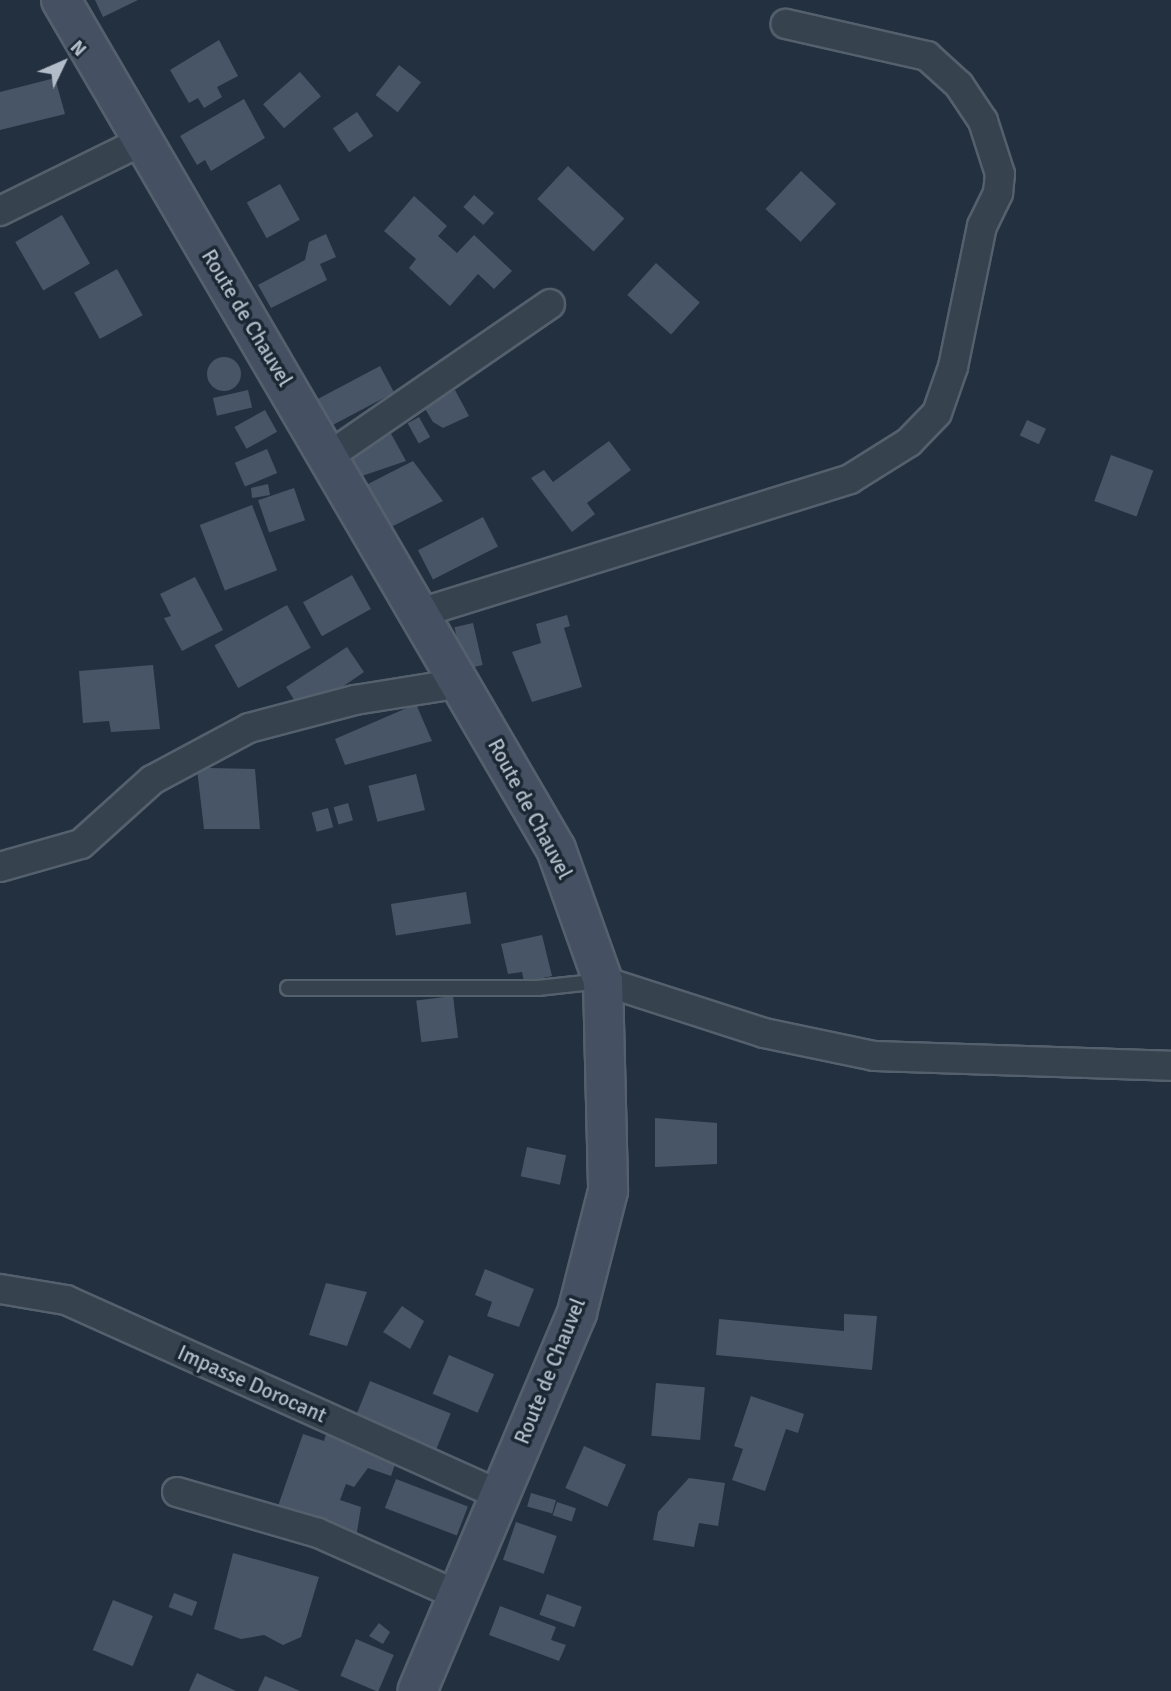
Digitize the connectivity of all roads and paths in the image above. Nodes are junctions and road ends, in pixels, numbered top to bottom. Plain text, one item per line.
1 (61, 0) edge
2 (786, 24) dead end
3 (142, 141) junction
4 (0, 211) edge
5 (550, 304) dead end
6 (329, 456) junction
7 (420, 613) junction
8 (461, 683) junction
9 (0, 867) edge
10 (603, 981) junction
11 (288, 988) dead end
12 (1171, 1066) edge
13 (0, 1289) edge
14 (177, 1492) dead end
15 (500, 1495) junction
16 (457, 1595) junction
17 (417, 1691) edge

1 - 3 main road, Route de Chauvel
2 - 7 street
3 - 4 street
3 - 6 main road, Route de Chauvel
5 - 6 street
6 - 7 main road, Route de Chauvel
7 - 8 main road, Route de Chauvel
8 - 9 street
8 - 10 main road, Route de Chauvel
10 - 11 lane
10 - 12 street
10 - 15 main road, Route de Chauvel
13 - 15 street, Impasse Dorocant
14 - 16 street
15 - 16 main road, Route de Chauvel
16 - 17 main road, Route de Chauvel

